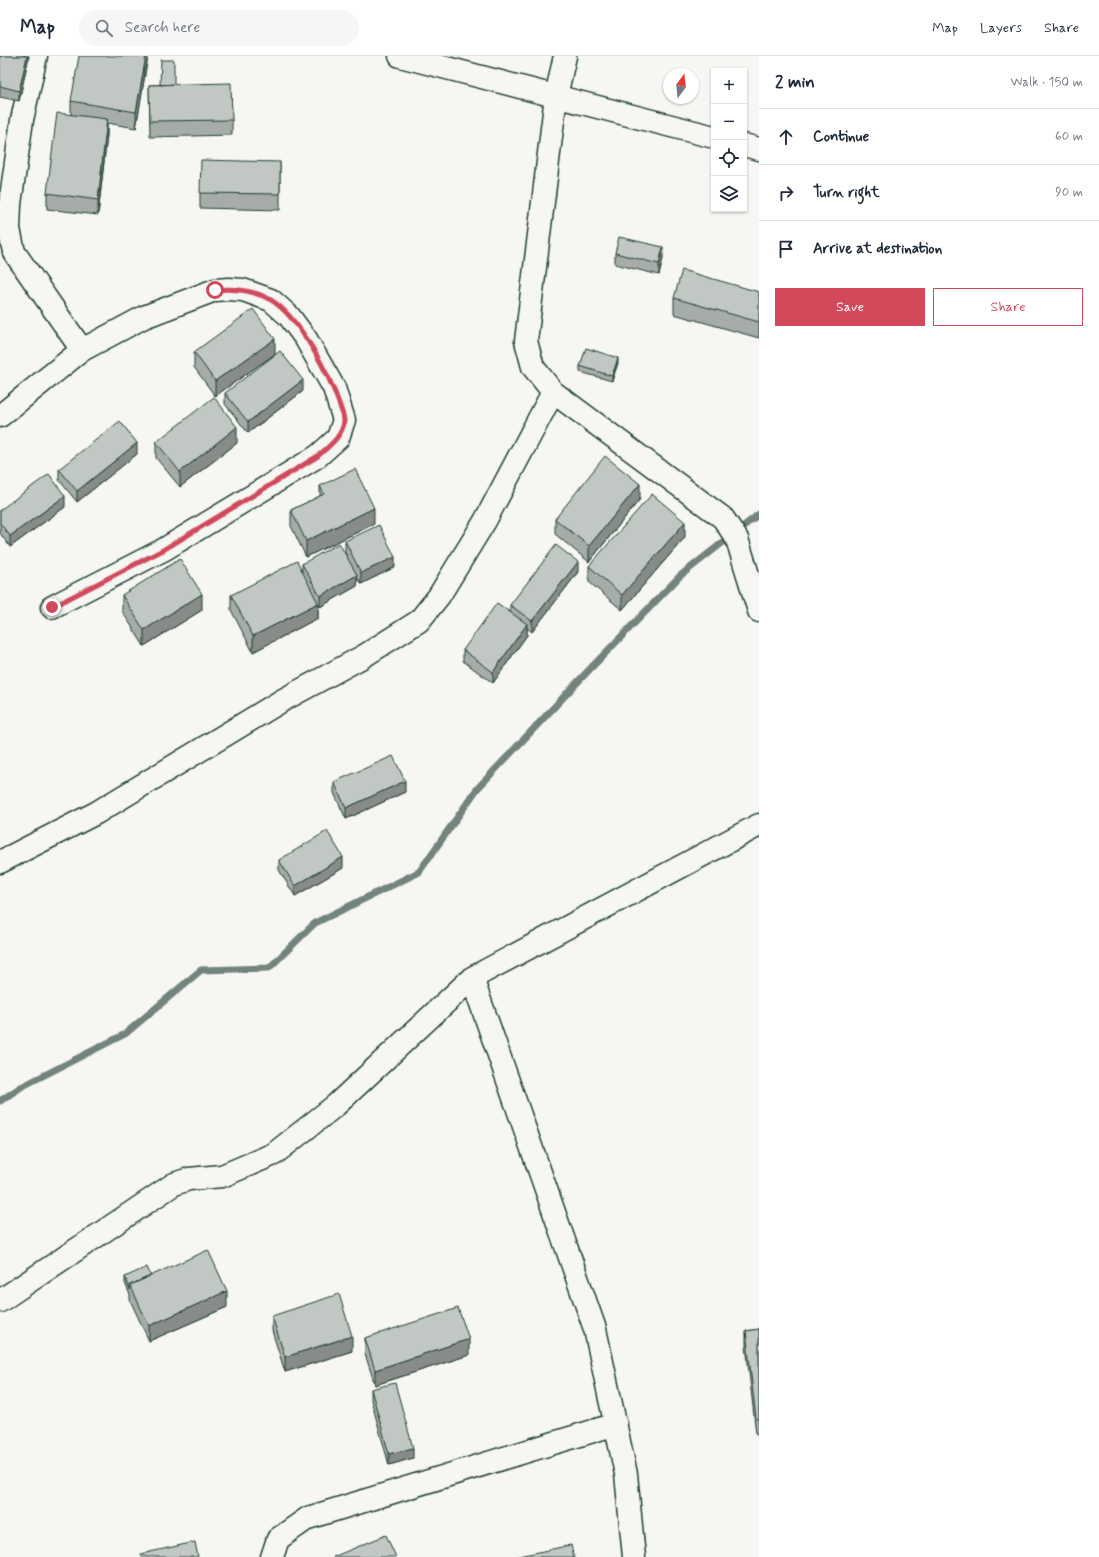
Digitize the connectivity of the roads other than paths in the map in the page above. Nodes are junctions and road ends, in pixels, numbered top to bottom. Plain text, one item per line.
1 (36, 56) edge
2 (400, 56) edge
3 (565, 56) edge
4 (556, 96) junction
5 (711, 136) edge
6 (747, 146) edge
7 (759, 149) edge
8 (82, 350) junction
9 (553, 392) junction
10 (0, 416) edge
11 (52, 607) dead end
12 (759, 611) edge
13 (759, 825) edge
14 (0, 862) edge
15 (472, 978) junction
16 (0, 1301) edge
17 (616, 1424) junction
18 (272, 1557) edge
19 (634, 1557) edge

1 - 8 street
2 - 4 street
3 - 4 street
4 - 5 street
4 - 9 street
6 - 7 street
8 - 10 street
8 - 11 street
9 - 12 street
9 - 14 street
13 - 15 street
15 - 16 street
15 - 17 street
17 - 18 street
17 - 19 street

